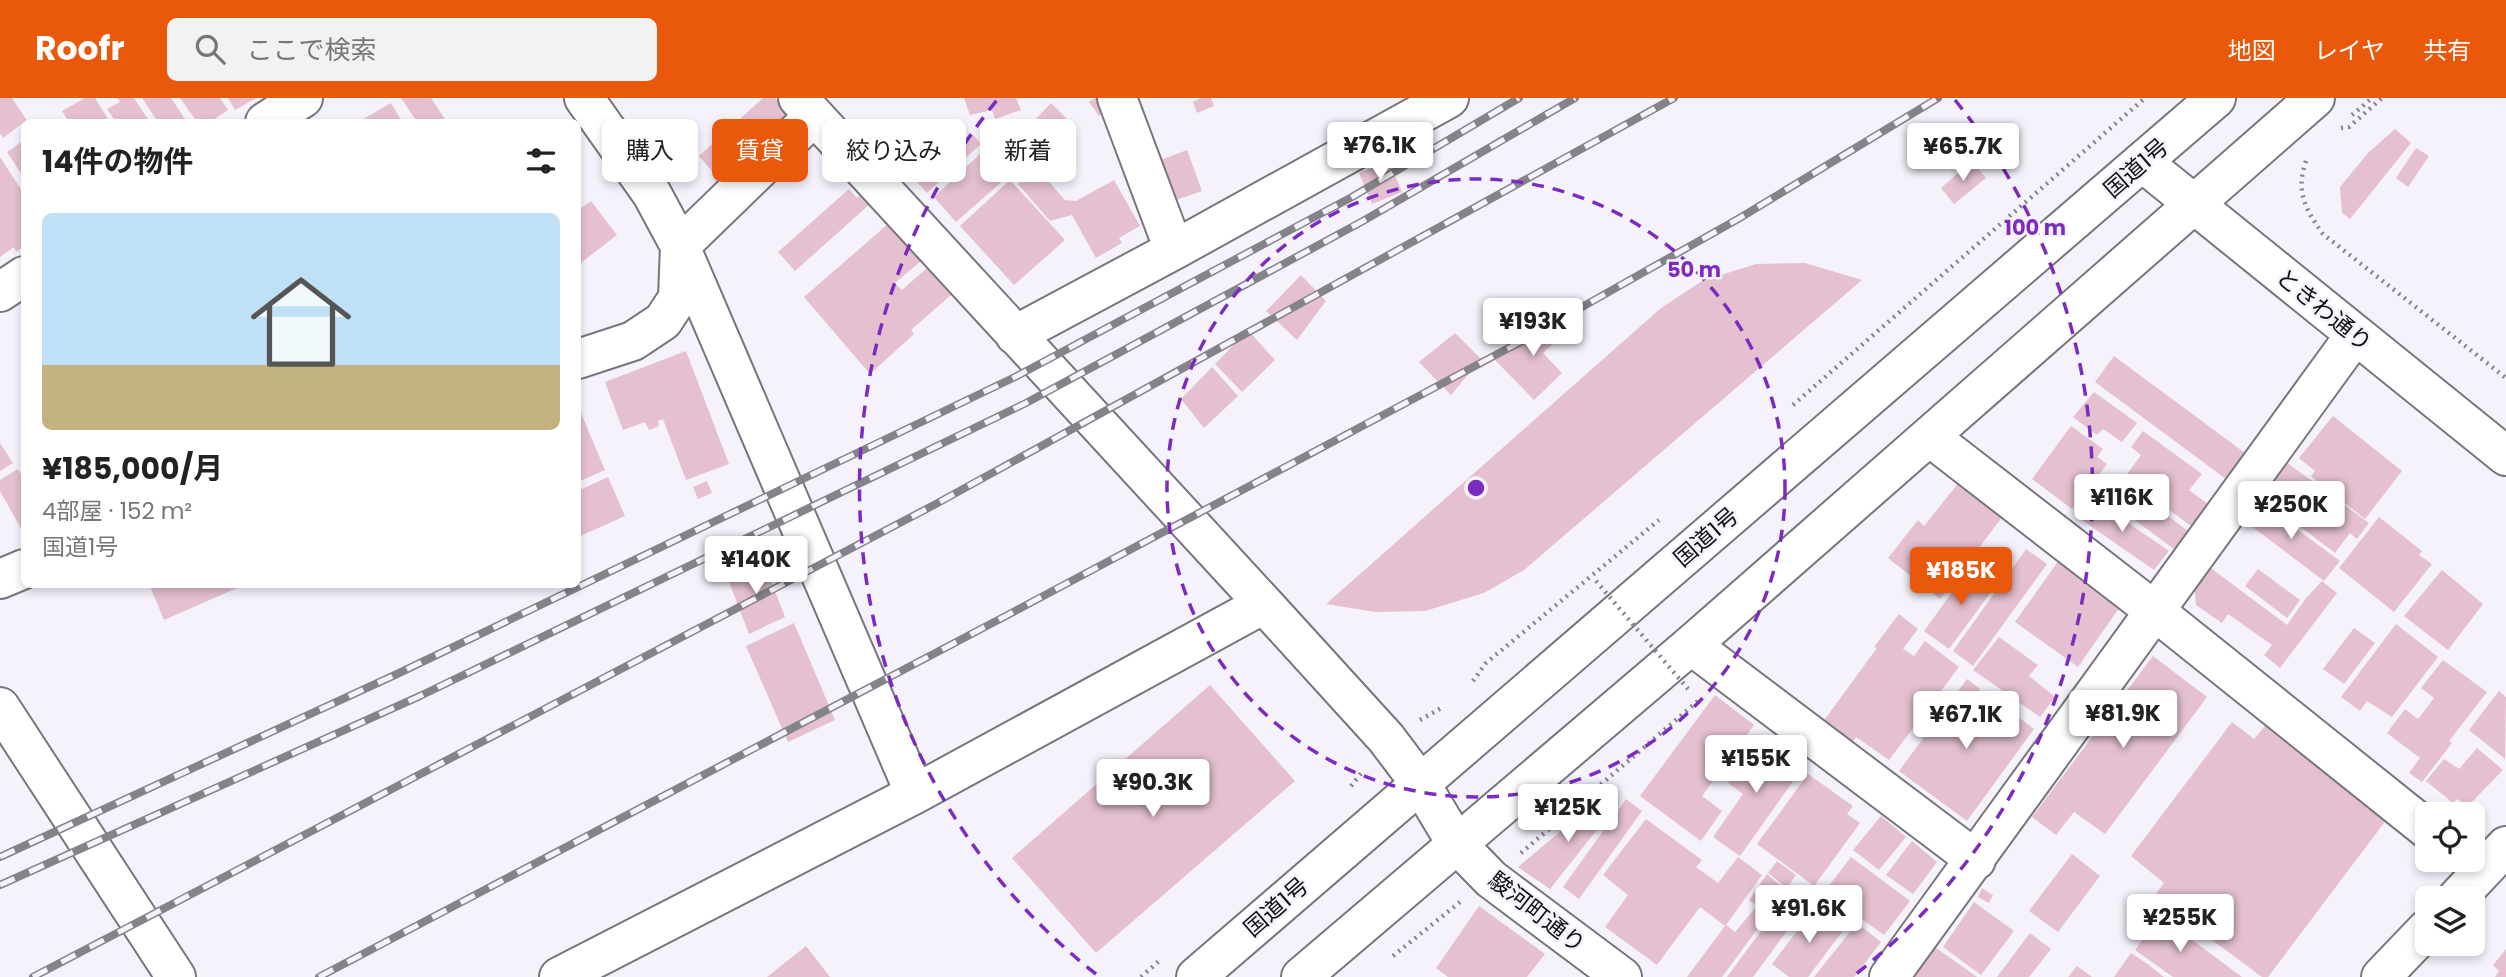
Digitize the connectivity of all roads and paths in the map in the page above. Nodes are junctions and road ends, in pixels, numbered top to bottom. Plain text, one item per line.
1 (303, 98) edge
2 (584, 98) edge
3 (1117, 98) edge
4 (1449, 98) edge
5 (2145, 98) edge
6 (2216, 98) edge
7 (2372, 98) edge
8 (2382, 98) edge
9 (806, 107) edge
10 (2324, 114) edge
11 (2352, 116) dead end
12 (270, 119) edge
13 (2308, 155) dead end
14 (2142, 162) junction
15 (2193, 205) junction
16 (680, 246) junction
17 (1174, 250) junction
18 (21, 278) edge
19 (0, 292) edge
20 (1015, 335) junction
21 (2355, 335) junction
22 (581, 358) edge
23 (2506, 378) edge
24 (1786, 410) dead end
25 (1930, 437) junction
26 (2506, 456) edge
27 (1659, 520) dead end
28 (21, 570) edge
29 (0, 579) edge
30 (1596, 581) dead end
31 (1264, 604) junction
32 (2155, 612) junction
33 (1691, 645) junction
34 (1470, 685) dead end
35 (1688, 688) dead end
36 (1452, 702) dead end
37 (0, 707) edge
38 (1386, 738) junction
39 (1420, 783) junction
40 (915, 793) junction
41 (1345, 795) dead end
42 (2415, 819) edge
43 (1456, 843) junction
44 (1976, 860) junction
45 (2415, 942) edge
46 (1161, 959) dead end
47 (176, 977) edge
48 (559, 977) edge
49 (1141, 977) edge
50 (1196, 977) edge
51 (1301, 977) edge
52 (1622, 977) edge
53 (1889, 977) edge
54 (2381, 977) edge

1 - 12 main road
2 - 16 main road
3 - 17 main road
4 - 17 main road
5 - 24 path
6 - 14 main road, 国道1号
7 - 11 path
8 - 10 path
9 - 16 main road
9 - 20 main road, 駿河町通り
10 - 15 main road
13 - 23 path
14 - 15 main road, ときわ通り
14 - 39 main road, 国道1号
15 - 21 main road, ときわ通り
15 - 25 main road
16 - 22 main road
16 - 40 main road
17 - 20 main road
18 - 19 main road
20 - 31 main road, 駿河町通り
21 - 26 main road, ときわ通り
21 - 32 main road
25 - 32 main road
25 - 33 main road
27 - 34 path
28 - 29 main road
30 - 35 path, bridge
31 - 38 main road, 駿河町通り
31 - 40 main road
32 - 42 main road
32 - 44 main road
33 - 43 main road
33 - 44 main road
36 - 38 path
37 - 47 main road
38 - 39 main road, 駿河町通り
38 - 41 path
39 - 43 main road, 駿河町通り
39 - 50 main road, 国道1号
40 - 48 main road
43 - 51 main road
43 - 52 main road, 駿河町通り
44 - 53 main road
45 - 54 main road
46 - 49 path

